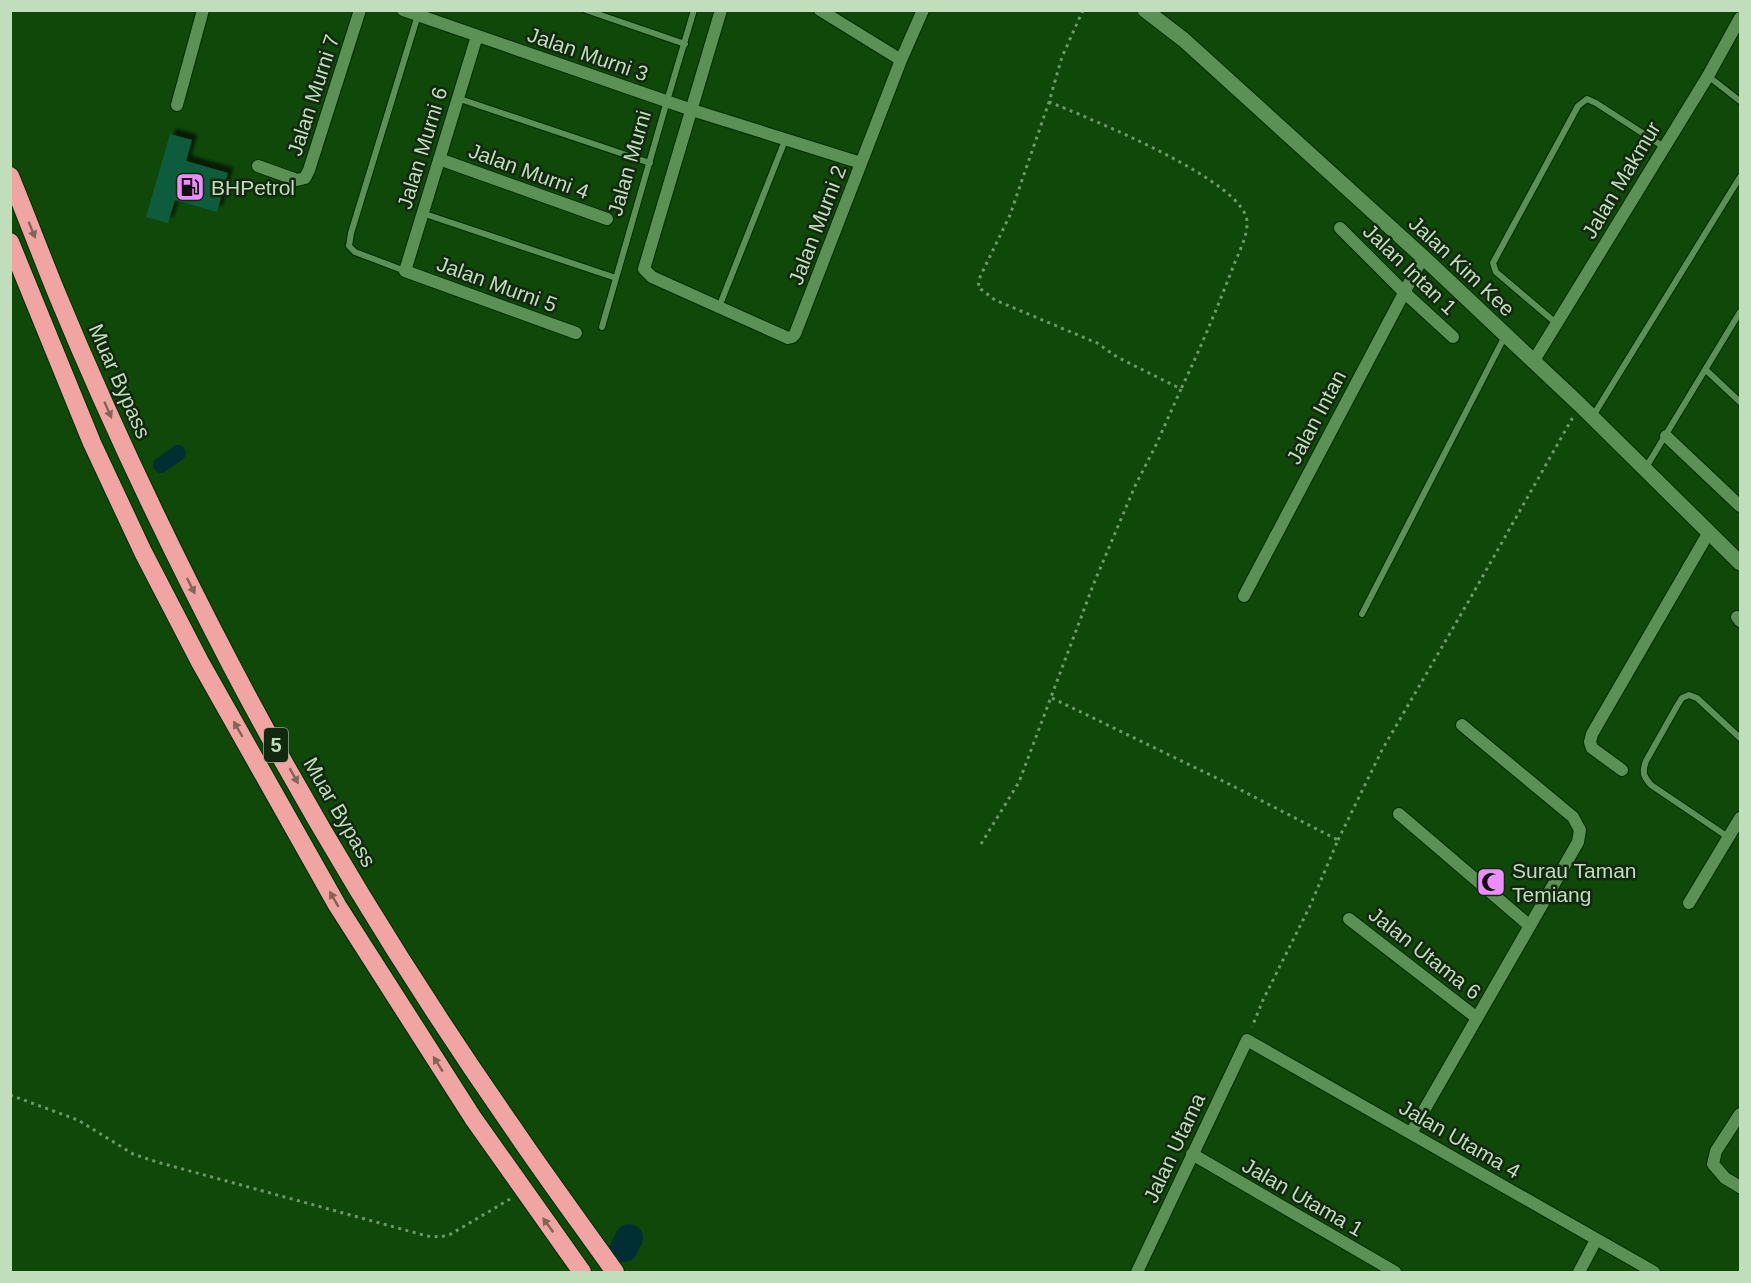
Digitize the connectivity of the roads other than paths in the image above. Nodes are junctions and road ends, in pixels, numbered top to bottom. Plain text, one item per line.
1 (203, 10) edge
2 (360, 10) edge
3 (403, 10) edge
4 (586, 10) edge
5 (694, 10) edge
6 (721, 10) edge
7 (820, 10) edge
8 (923, 10) edge
9 (1144, 10) edge
10 (1730, 10) edge
11 (418, 15) junction
12 (1740, 18) edge
13 (477, 36) junction
14 (685, 44) junction
15 (901, 60) junction
16 (1708, 76) junction
17 (458, 98) junction
18 (666, 101) junction
19 (1740, 101) edge
20 (177, 105) dead end
21 (692, 110) junction
22 (786, 138) junction
23 (1665, 147) junction
24 (439, 159) junction
25 (861, 163) junction
26 (650, 164) junction
27 (258, 166) dead end
28 (10, 176) edge
29 (1740, 177) edge
30 (422, 213) junction
31 (607, 219) dead end
32 (1340, 228) dead end
33 (10, 242) edge
34 (1423, 257) junction
35 (405, 271) junction
36 (616, 278) junction
37 (1404, 292) junction
38 (719, 307) junction
39 (1740, 312) edge
40 (1556, 323) junction
41 (602, 327) dead end
42 (576, 333) dead end
43 (1506, 336) junction
44 (1453, 337) dead end
45 (1533, 362) junction
46 (1706, 370) junction
47 (1740, 402) edge
48 (1592, 417) junction
49 (1666, 436) junction
50 (1644, 470) junction
51 (1740, 506) edge
52 (1709, 532) junction
53 (1740, 563) edge
54 (1244, 596) dead end
55 (1362, 614) dead end
56 (1462, 726) dead end
57 (1740, 738) edge
58 (1622, 770) dead end
59 (1399, 814) dead end
60 (1740, 818) edge
61 (1728, 838) junction
62 (1689, 903) dead end
63 (1349, 919) dead end
64 (1530, 926) junction
65 (1477, 1018) junction
66 (1247, 1040) joint
67 (1740, 1114) edge
68 (1411, 1133) junction
69 (1192, 1154) junction
70 (1740, 1187) edge
71 (1596, 1240) junction
72 (582, 1272) edge
73 (615, 1272) edge
74 (1137, 1272) edge
75 (1395, 1272) edge
76 (1579, 1272) edge
77 (1654, 1272) edge

1 - 20 street
2 - 27 street, Jalan Murni 7
3 - 11 street, Jalan Murni 3
4 - 14 lane
5 - 14 lane, Jalan Murni
6 - 21 street
7 - 15 street
8 - 15 street, Jalan Murni 2
9 - 34 street, Jalan Kim Kee
10 - 12 street
11 - 13 street, Jalan Murni 3
11 - 35 lane
12 - 16 street, Jalan Makmur
13 - 17 street, Jalan Murni 6
13 - 18 street, Jalan Murni 3
14 - 18 lane, Jalan Murni
15 - 25 street, Jalan Murni 2
16 - 19 lane
16 - 23 street, Jalan Makmur
17 - 24 street, Jalan Murni 6
17 - 26 lane
18 - 21 street, Jalan Murni 3
18 - 26 lane, Jalan Murni
21 - 22 street, Jalan Murni 3
21 - 38 street, Jalan Murni 2
22 - 25 street, Jalan Murni 3
22 - 38 lane
23 - 40 street, Jalan Makmur
23 - 40 lane
24 - 30 street, Jalan Murni 6
24 - 31 street, Jalan Murni 4
25 - 38 street, Jalan Murni 2
26 - 36 lane, Jalan Murni
28 -> 73 highway, Muar Bypass / 5
29 - 48 lane
30 - 35 street, Jalan Murni 6
30 - 36 lane
32 - 37 street, Jalan Intan 1
72 -> 33 highway, 5
34 - 37 street, Jalan Intan
34 - 43 street, Jalan Kim Kee
35 - 42 street, Jalan Murni 5
36 - 41 lane, Jalan Murni
37 - 44 street, Jalan Intan 1
37 - 54 street, Jalan Intan
39 - 46 lane
40 - 45 street, Jalan Makmur
43 - 45 street, Jalan Kim Kee
43 - 55 lane
45 - 48 street, Jalan Kim Kee
46 - 47 lane
46 - 49 lane
48 - 50 street, Jalan Kim Kee
49 - 50 lane
49 - 51 street
50 - 52 street, Jalan Kim Kee
52 - 53 street, Jalan Kim Kee
52 - 58 street
56 - 64 street
57 - 61 lane
59 - 64 street
60 - 61 street
61 - 62 street
63 - 65 street, Jalan Utama 6
64 - 65 street
65 - 68 street
66 - 68 street, Jalan Utama 4
66 - 69 street, Jalan Utama
67 - 70 street
68 - 71 street, Jalan Utama 4
69 - 74 street, Jalan Utama
69 - 75 street, Jalan Utama 1
71 - 76 street
71 - 77 street, Jalan Utama 4

